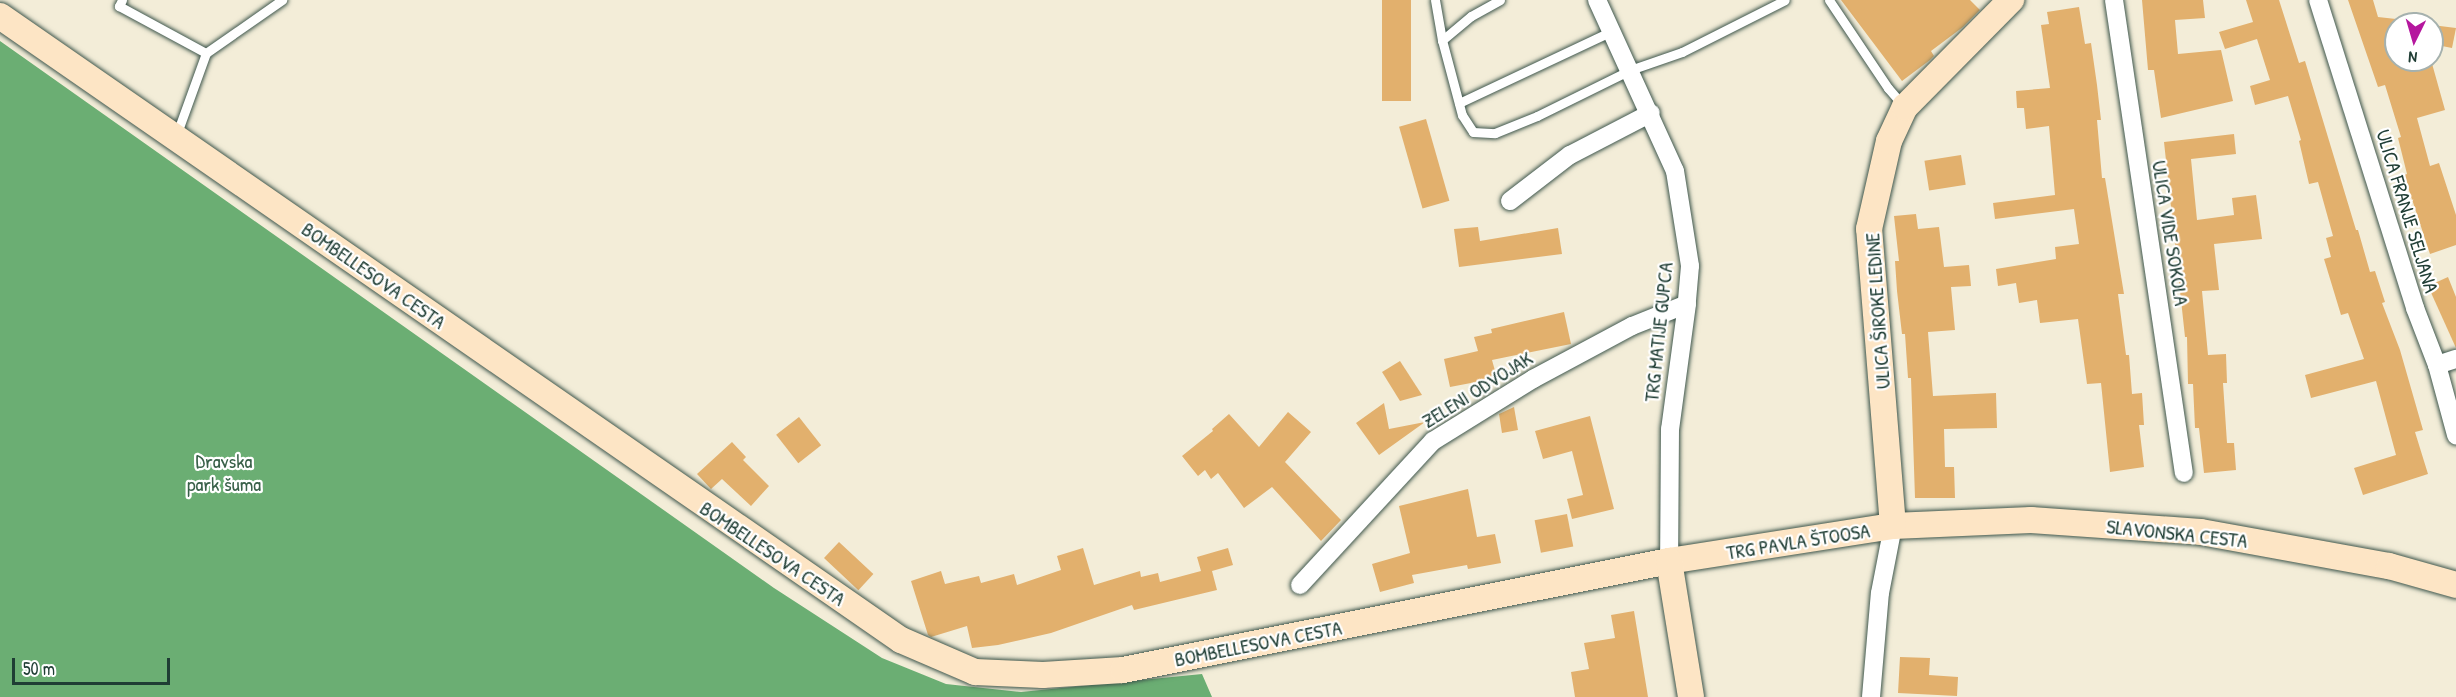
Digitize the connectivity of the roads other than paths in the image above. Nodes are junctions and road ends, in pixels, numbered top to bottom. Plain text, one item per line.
1 (122, 0) edge
2 (282, 0) edge
3 (1435, 0) edge
4 (1500, 0) edge
5 (1597, 0) edge
6 (1785, 0) edge
7 (1829, 0) edge
8 (2011, 0) edge
9 (2114, 0) edge
10 (2318, 0) edge
11 (0, 16) edge
12 (1610, 32) junction
13 (1442, 40) junction
14 (206, 53) junction
15 (1630, 70) junction
16 (1459, 103) junction
17 (1905, 107) junction
18 (1651, 113) junction
19 (176, 136) junction
20 (1509, 201) dead end
21 (1688, 304) junction
22 (2456, 359) edge
23 (2437, 365) junction
24 (2456, 435) edge
25 (2184, 473) dead end
26 (1893, 526) junction
27 (1669, 561) junction
28 (1300, 585) dead end
29 (2456, 585) edge
30 (1691, 697) edge
31 (1871, 697) edge

1 - 14 lane
2 - 14 lane
3 - 13 lane
4 - 13 lane
5 - 12 street, TRG MATIJE GUPCA
6 - 15 lane
7 - 17 lane
8 - 17 street, ULICA ŠIROKE LEDINE
9 - 25 street, ULICA VIDE SOKOLA
10 - 23 street, ULICA FRANJE SELJANA
11 - 19 street, BOMBELLESOVA CESTA
12 - 15 street, TRG MATIJE GUPCA
12 - 16 lane
13 - 16 lane
14 - 19 lane
15 - 16 lane
15 - 18 street, TRG MATIJE GUPCA
17 - 26 street, ULICA ŠIROKE LEDINE
18 - 20 street
18 - 21 street, TRG MATIJE GUPCA
19 - 27 street, BOMBELLESOVA CESTA
21 - 27 street, TRG MATIJE GUPCA
21 - 28 street, ZELENI ODVOJAK
22 - 23 street
23 - 24 street, ULICA FRANJE SELJANA
26 - 27 street, TRG PAVLA ŠTOOSA
26 - 29 street, SLAVONSKA CESTA
26 - 31 street, TRG PAVLA ŠTOOSA
27 - 30 street

